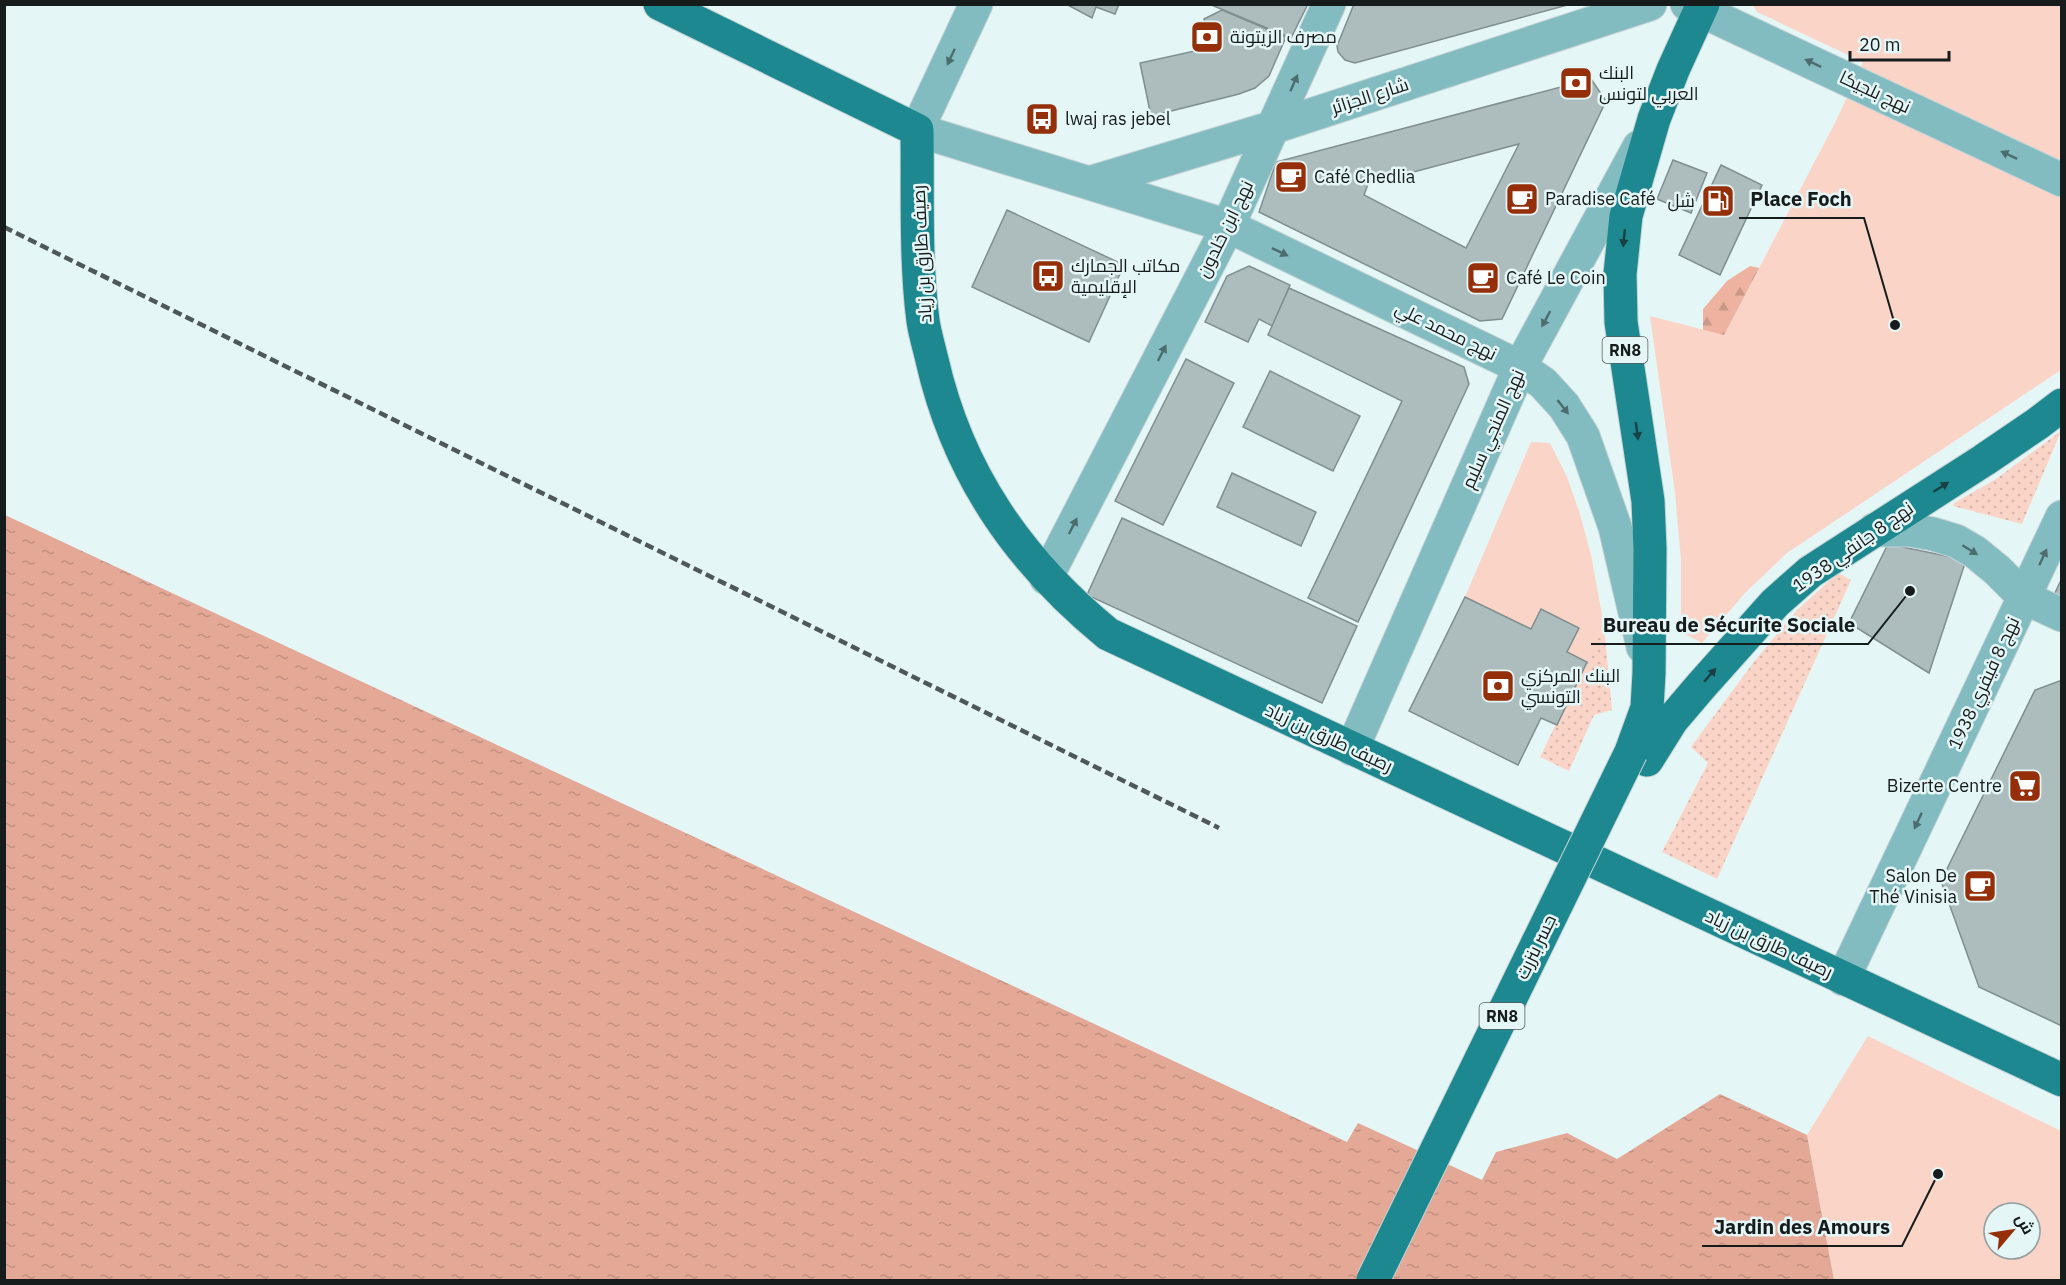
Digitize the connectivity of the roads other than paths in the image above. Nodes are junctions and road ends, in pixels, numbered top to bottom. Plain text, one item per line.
1 (660, 4) edge
2 (976, 4) edge
3 (1329, 4) edge
4 (1650, 4) edge
5 (1697, 7) edge
6 (1653, 119) junction
7 (1274, 127) junction
8 (917, 130) junction
9 (2061, 180) edge
10 (1089, 183) junction
11 (1228, 226) junction
12 (1520, 367) junction
13 (2061, 405) edge
14 (2061, 517) edge
15 (1874, 530) junction
16 (1046, 578) junction
17 (2025, 598) junction
18 (2061, 615) edge
19 (1649, 673) junction
20 (1659, 714) junction
21 (1352, 749) junction
22 (1639, 756) junction
23 (1843, 979) junction
24 (2061, 1080) edge
25 (1373, 1281) edge
26 (1393, 1281) edge

1 - 8 main road
2 -> 8 street
7 -> 3 street, نهج ابن خلدون
4 - 7 street, شارع الجزائر
5 - 6 main road, نهج المنجي سليم / RN8
9 -> 5 street, نهج بلجيكا
6 -> 12 street, نهج المنجي سليم
6 -> 19 main road, نهج المنجي سليم / RN8
7 - 10 street, شارع الجزائر
7 - 11 street, نهج ابن خلدون
8 - 10 street
8 - 16 main road, رصيف طارق بن زياد
10 - 11 street
11 -> 12 street, نهج محمد علي
16 -> 11 street, نهج ابن خلدون
12 -> 19 street, نهج محمد علي
12 - 21 street, نهج المنجي سليم
15 -> 13 main road, نهج 8 جانفي 1938
17 -> 14 street, نهج 8 فيفري 1938
15 -> 17 street
20 -> 15 main road, نهج 8 جانفي 1938
16 - 21 main road, رصيف طارق بن زياد
17 - 18 street
17 -> 23 street, نهج 8 فيفري 1938
19 - 20 main road, نهج المنجي سليم / RN8
20 - 22 main road, جسر بنزرت
21 - 23 main road, رصيف طارق بن زياد
22 - 25 main road, جسر بنزرت / RN8, bridge
22 - 26 main road, جسر بنزرت / RN8
23 - 24 main road, رصيف طارق بن زياد

